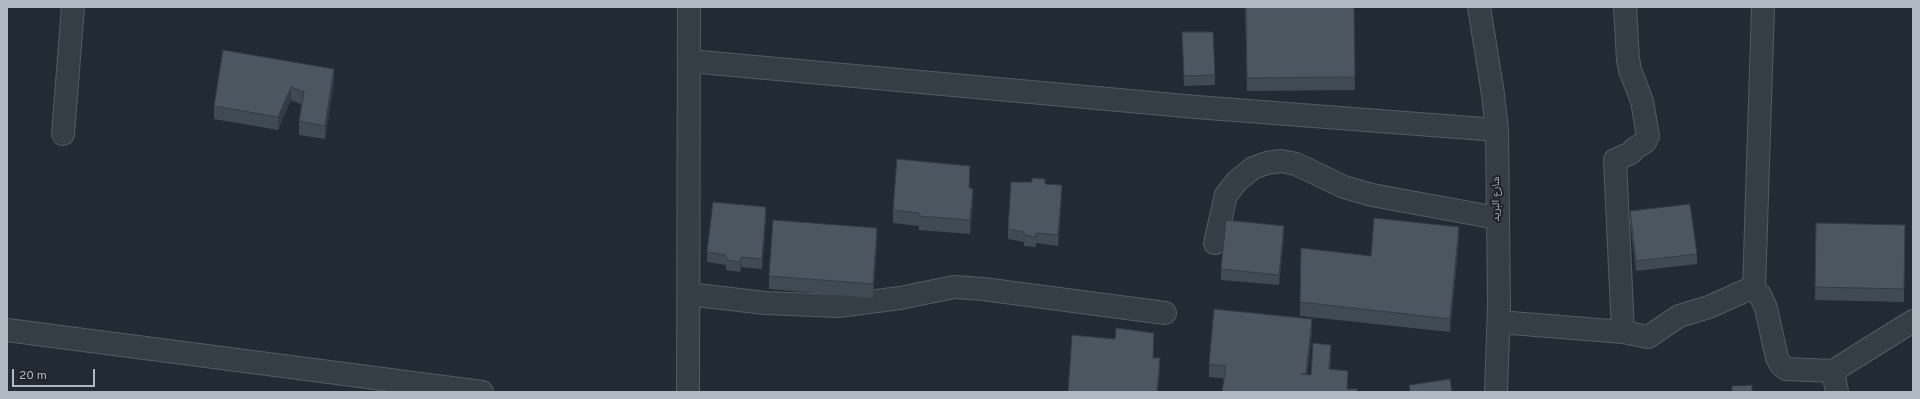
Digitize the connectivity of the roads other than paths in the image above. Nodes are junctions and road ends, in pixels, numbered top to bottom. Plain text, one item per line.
1 (73, 7) edge
2 (689, 7) edge
3 (1480, 7) edge
4 (1625, 7) edge
5 (1763, 7) edge
6 (689, 61) junction
7 (1497, 130) junction
8 (62, 134) dead end
9 (1497, 218) junction
10 (1215, 242) dead end
11 (1754, 289) junction
12 (688, 294) junction
13 (1165, 313) dead end
14 (1499, 322) junction
15 (1910, 326) edge
16 (7, 330) edge
17 (1623, 332) junction
18 (1835, 382) edge
19 (482, 392) edge
20 (688, 392) edge
21 (1496, 392) edge

1 - 8 street
2 - 6 street
3 - 7 street, شارع البريد
4 - 17 street
5 - 11 street
6 - 7 street
6 - 12 street
7 - 9 street, شارع البريد
9 - 10 street
9 - 14 street, شارع البريد
11 - 17 street
11 - 18 street
12 - 13 street
12 - 20 street
14 - 17 street
14 - 21 street, شارع البريد
15 - 18 street
16 - 19 street

